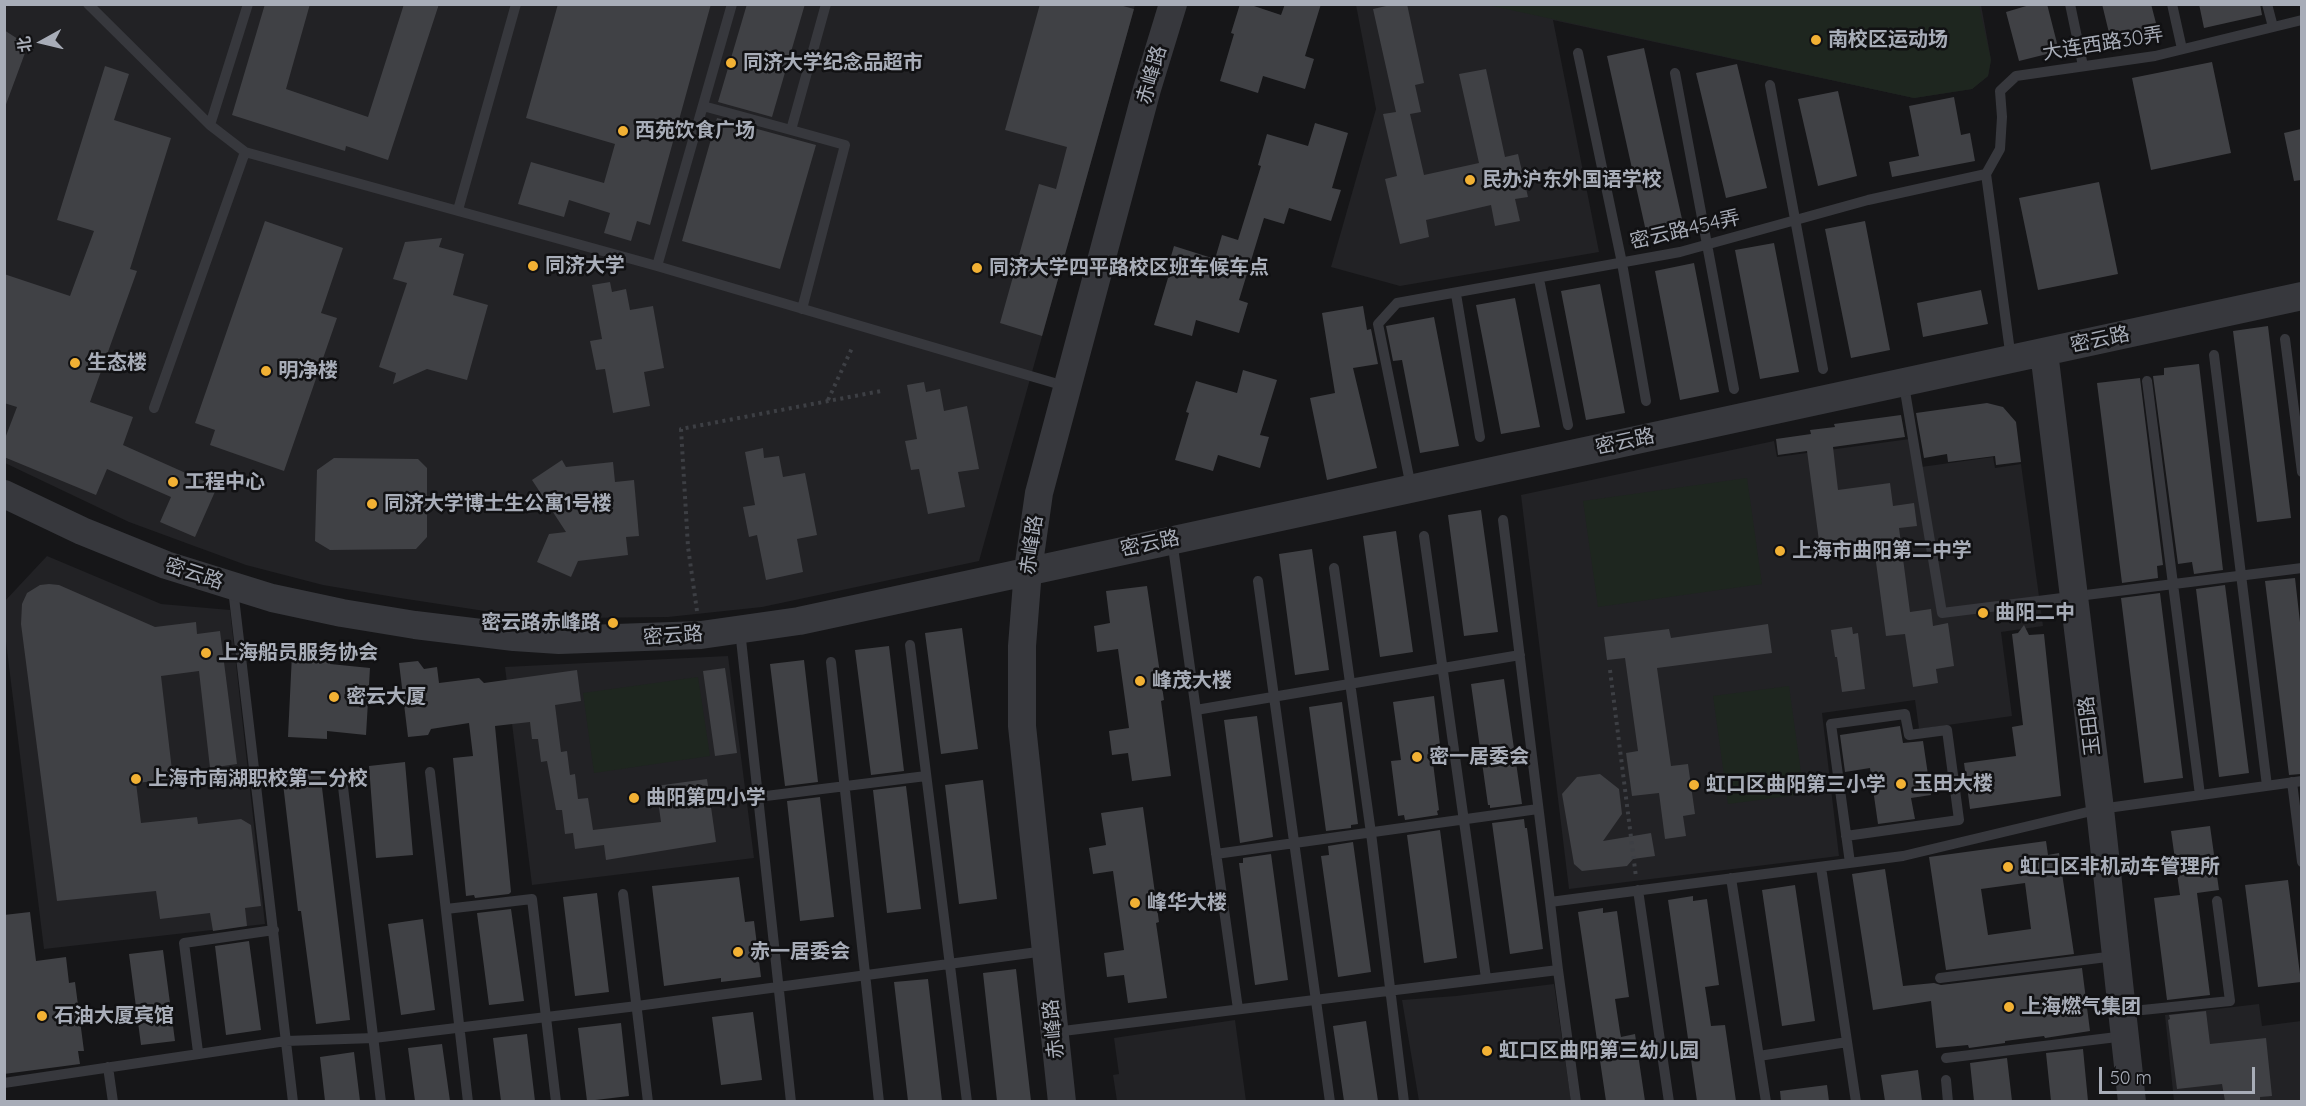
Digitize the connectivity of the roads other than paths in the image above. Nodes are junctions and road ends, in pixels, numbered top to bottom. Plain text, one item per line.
1 (88, 4) edge
2 (248, 4) edge
3 (516, 4) edge
4 (732, 4) edge
5 (826, 4) edge
6 (1173, 4) edge
7 (2070, 4) edge
8 (2172, 4) edge
9 (2267, 4) edge
10 (2301, 20) edge
11 (2272, 27) junction
12 (2182, 49) junction
13 (1578, 53) dead end
14 (2083, 66) junction
15 (1675, 72) dead end
16 (1770, 86) dead end
17 (703, 106) junction
18 (210, 125) junction
19 (791, 130) junction
20 (245, 152) junction
21 (1986, 174) junction
22 (458, 210) junction
23 (1795, 220) junction
24 (1709, 244) junction
25 (1622, 263) junction
26 (657, 267) junction
27 (1539, 279) junction
28 (1456, 294) junction
29 (2301, 296) edge
30 (802, 309) junction
31 (2285, 339) dead end
32 (2044, 352) junction
33 (2214, 355) dead end
34 (2011, 359) junction
35 (1823, 369) dead end
36 (2147, 381) dead end
37 (1903, 382) junction
38 (1068, 387) junction
39 (1734, 389) dead end
40 (1646, 401) dead end
41 (154, 408) dead end
42 (1568, 425) dead end
43 (1480, 437) dead end
44 (2301, 472) edge
45 (1411, 488) junction
46 (4, 494) edge
47 (1503, 520) dead end
48 (1424, 536) dead end
49 (1172, 539) junction
50 (1334, 568) dead end
51 (2301, 568) edge
52 (1028, 570) junction
53 (2241, 575) junction
54 (1258, 581) dead end
55 (2174, 583) junction
56 (232, 586) junction
57 (2074, 596) junction
58 (740, 630) junction
59 (910, 645) dead end
60 (1520, 655) junction
61 (831, 662) dead end
62 (1442, 668) junction
63 (1350, 684) junction
64 (1274, 696) junction
65 (1196, 710) junction
66 (430, 772) dead end
67 (926, 776) junction
68 (2297, 782) edge
69 (843, 786) junction
70 (2267, 786) junction
71 (343, 787) dead end
72 (2200, 795) junction
73 (758, 797) junction
74 (1538, 809) junction
75 (2100, 809) junction
76 (1464, 820) junction
77 (1371, 833) junction
78 (1846, 836) junction
79 (1294, 843) junction
80 (1216, 854) junction
81 (2301, 862) edge
82 (1850, 863) junction
83 (1821, 867) junction
84 (1731, 878) junction
85 (1638, 890) junction
86 (623, 894) dead end
87 (2217, 901) dead end
88 (1550, 902) junction
89 (446, 909) junction
90 (274, 930) junction
91 (1046, 951) junction
92 (2116, 956) junction
93 (949, 962) junction
94 (1558, 970) junction
95 (864, 974) junction
96 (1486, 978) junction
97 (1940, 978) dead end
98 (778, 986) junction
99 (1389, 991) junction
100 (1316, 1000) junction
101 (637, 1006) junction
102 (1238, 1009) junction
103 (547, 1017) junction
104 (2124, 1024) junction
105 (460, 1027) junction
106 (1054, 1032) junction
107 (374, 1038) junction
108 (286, 1041) junction
109 (1847, 1042) junction
110 (198, 1052) junction
111 (1759, 1056) junction
112 (1946, 1058) dead end
113 (108, 1067) junction
114 (1946, 1080) dead end
115 (4, 1083) edge
116 (113, 1101) edge
117 (293, 1101) edge
118 (381, 1101) edge
119 (468, 1101) edge
120 (556, 1101) edge
121 (648, 1101) edge
122 (791, 1101) edge
123 (879, 1101) edge
124 (967, 1101) edge
125 (1062, 1101) edge
126 (1330, 1101) edge
127 (1404, 1101) edge
128 (1576, 1101) edge
129 (1669, 1101) edge
130 (1766, 1101) edge
131 (1856, 1101) edge
132 (1948, 1101) edge
133 (2132, 1101) edge

1 - 18 lane
2 - 18 lane
3 - 22 lane
4 - 17 lane
5 - 19 lane
6 - 38 street, 赤峰路
7 - 14 lane
8 - 12 lane
9 - 11 lane
10 - 11 lane, 大连西路30弄
11 - 12 lane, 大连西路30弄
12 - 14 lane, 大连西路30弄
13 - 25 lane
14 - 21 lane, 大连西路30弄
15 - 24 lane
16 - 23 lane
17 - 19 lane
17 - 26 lane
18 - 20 lane
19 - 30 lane
20 - 22 lane
20 - 41 lane
21 - 23 lane, 密云路454弄
21 - 34 lane
22 - 26 lane
23 - 24 lane, 密云路454弄
23 - 35 lane
24 - 25 lane, 密云路454弄
24 - 39 lane
25 - 27 lane, 密云路454弄
25 - 40 lane
26 - 30 lane
27 - 28 lane, 密云路454弄
27 - 42 lane
28 - 43 lane
28 - 45 lane, 密云路454弄
29 - 32 street, 密云路
30 - 38 lane
31 - 44 lane
32 - 34 street, 密云路
32 - 57 street, 玉田路
33 - 53 lane
34 - 37 street, 密云路
36 - 55 lane
37 - 45 street, 密云路
37 - 57 lane
38 - 52 street, 赤峰路
45 - 49 street, 密云路
46 - 56 street, 密云路
47 - 60 lane
48 - 62 lane
49 - 52 street, 密云路
49 - 65 lane
50 - 63 lane
51 - 53 lane
52 - 58 street, 密云路
52 - 91 street, 赤峰路
53 - 55 lane
53 - 70 lane
54 - 64 lane
55 - 57 lane
55 - 72 lane
56 - 58 street, 密云路
56 - 90 lane
57 - 75 street, 玉田路
58 - 73 lane
59 - 67 lane
60 - 62 lane
60 - 74 lane
61 - 69 lane
62 - 63 lane
62 - 76 lane
63 - 64 lane
63 - 77 lane
64 - 65 lane
64 - 79 lane
65 - 80 lane
66 - 89 lane
67 - 69 lane
67 - 93 lane
68 - 70 lane
68 - 81 lane
69 - 73 lane
69 - 95 lane
70 - 72 lane
71 - 107 lane
72 - 75 lane
73 - 98 lane
74 - 76 lane
74 - 88 lane
75 - 82 lane
75 - 92 street, 玉田路
76 - 77 lane
76 - 96 lane
77 - 79 lane
77 - 99 lane
78 - 78 lane
78 - 82 lane
79 - 80 lane
79 - 100 lane
80 - 102 lane
82 - 83 lane
83 - 84 lane
83 - 109 lane
84 - 85 lane
84 - 111 lane
85 - 88 lane
85 - 129 lane
86 - 101 lane
87 - 104 lane
88 - 94 lane
89 - 103 lane
89 - 105 lane
90 - 108 lane
90 - 110 lane
91 - 93 lane
91 - 106 street, 赤峰路
92 - 97 lane
92 - 104 street, 玉田路
93 - 95 lane
93 - 124 lane
94 - 96 lane
94 - 128 lane
95 - 98 lane
95 - 123 lane
96 - 99 lane
98 - 101 lane
98 - 122 lane
99 - 100 lane
99 - 127 lane
100 - 102 lane
100 - 126 lane
101 - 103 lane
101 - 121 lane
102 - 106 lane
103 - 105 lane
103 - 120 lane
104 - 112 lane
104 - 133 street, 玉田路
105 - 107 lane
105 - 119 lane
106 - 125 street, 赤峰路
107 - 108 lane
107 - 118 lane
108 - 110 lane
108 - 117 lane
109 - 111 lane
109 - 131 lane
110 - 113 lane
111 - 130 lane
113 - 115 lane
113 - 116 lane
114 - 132 lane

